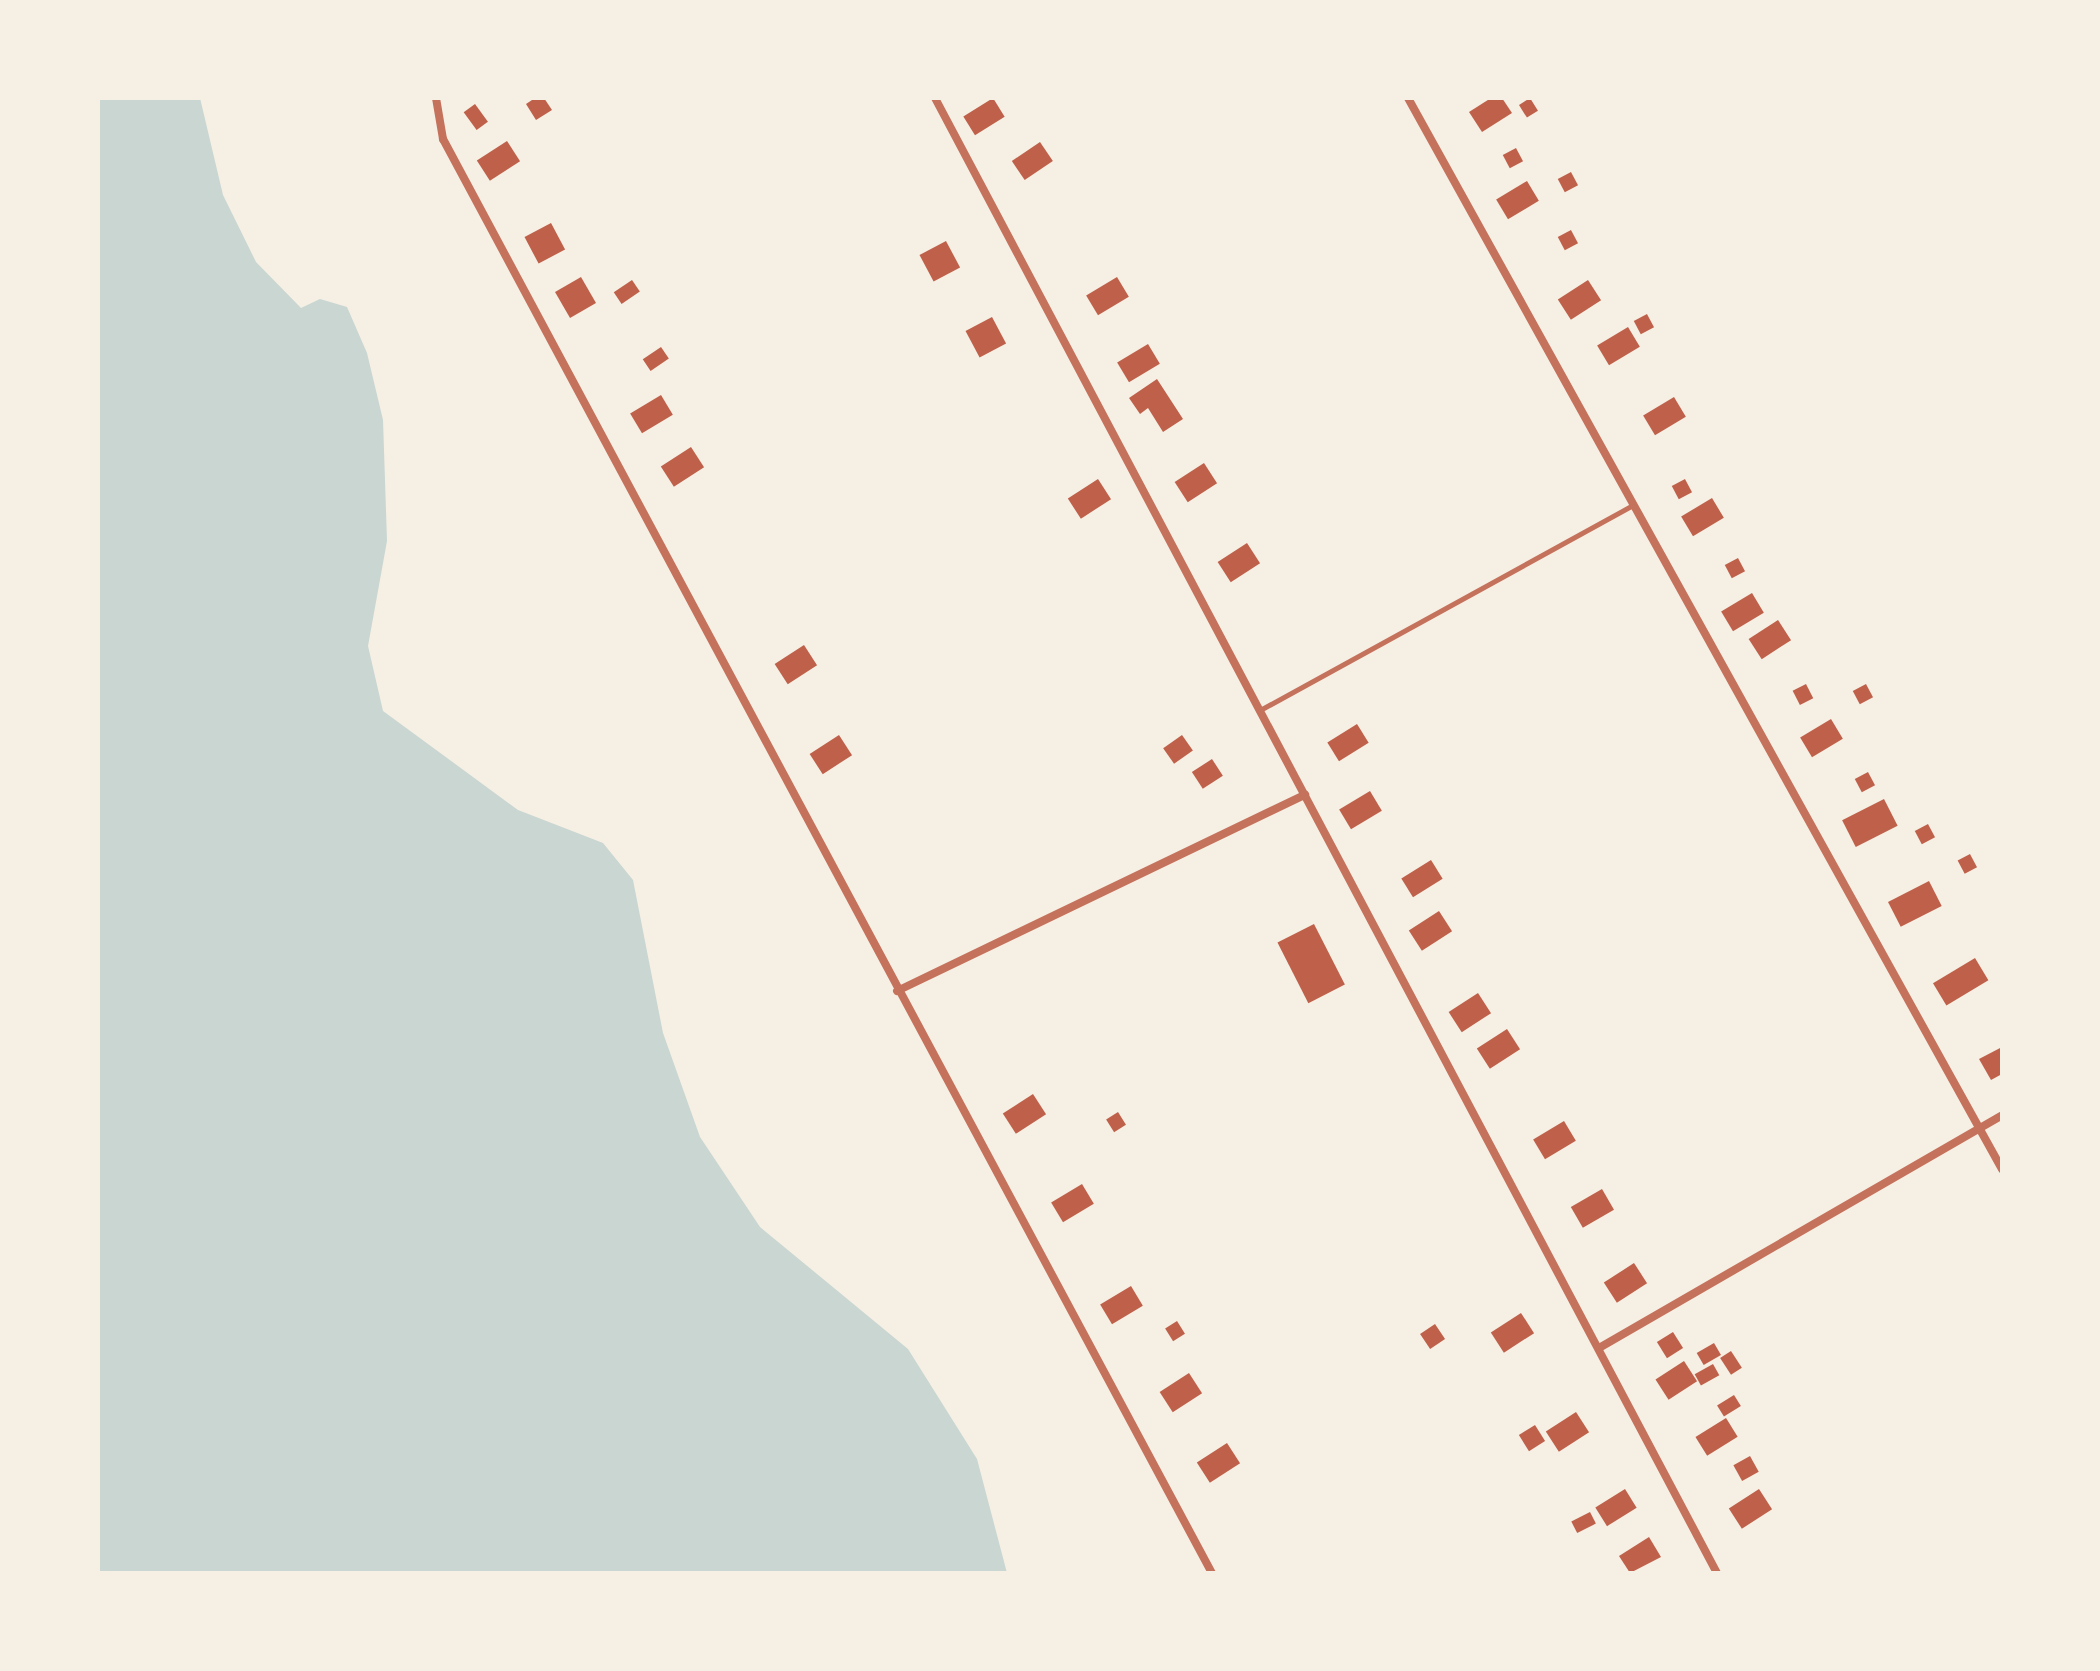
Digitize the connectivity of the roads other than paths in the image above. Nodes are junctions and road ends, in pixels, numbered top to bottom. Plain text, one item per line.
1 (436, 98) edge
2 (935, 98) edge
3 (1408, 98) edge
4 (1634, 505) junction
5 (1260, 710) junction
6 (1305, 795) junction
7 (897, 991) junction
8 (2002, 1115) edge
9 (1980, 1128) junction
10 (2002, 1169) edge
11 (1599, 1348) junction
12 (1212, 1573) edge
13 (1717, 1573) edge

1 - 7 street
2 - 5 street
3 - 4 street
4 - 5 lane
4 - 9 street
5 - 6 street
6 - 7 street
6 - 11 street
7 - 12 street
8 - 9 street
9 - 10 street
9 - 11 street
11 - 13 street

